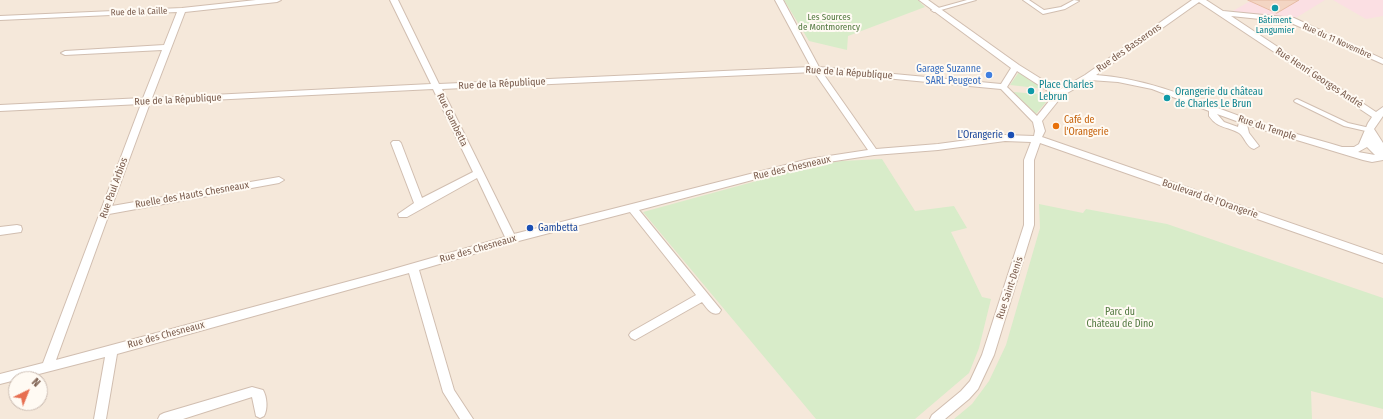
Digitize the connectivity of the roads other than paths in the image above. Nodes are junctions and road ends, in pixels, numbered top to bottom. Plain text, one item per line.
1 (277, 0) edge
2 (394, 0) edge
3 (779, 0) edge
4 (923, 0) edge
5 (973, 0) edge
6 (1026, 0) edge
7 (1076, 0) edge
8 (1197, 0) edge
9 (1201, 0) edge
10 (182, 10) junction
11 (934, 10) junction
12 (1219, 12) junction
13 (0, 18) edge
14 (167, 47) junction
15 (64, 53) dead end
16 (1383, 62) edge
17 (1016, 67) junction
18 (816, 69) junction
19 (1088, 77) junction
20 (436, 87) junction
21 (1003, 87) junction
22 (1060, 94) junction
23 (1297, 101) dead end
24 (146, 102) junction
25 (0, 108) edge
26 (1213, 110) junction
27 (1380, 113) edge
28 (1241, 120) junction
29 (1037, 121) junction
30 (1245, 130) junction
31 (1370, 130) junction
32 (1038, 139) junction
33 (1366, 141) junction
34 (396, 143) dead end
35 (1254, 146) dead end
36 (1332, 149) junction
37 (874, 152) junction
38 (1383, 155) edge
39 (479, 173) junction
40 (279, 180) dead end
41 (419, 204) junction
42 (632, 208) junction
43 (105, 211) junction
44 (403, 214) dead end
45 (17, 229) dead end
46 (0, 231) edge
47 (511, 239) junction
48 (1383, 259) edge
49 (413, 268) junction
50 (704, 296) junction
51 (715, 310) dead end
52 (635, 335) dead end
53 (112, 350) junction
54 (47, 368) junction
55 (0, 379) edge
56 (260, 412) dead end
57 (100, 419) edge
58 (164, 419) edge
59 (467, 419) edge
60 (936, 419) edge

1 - 10 street, Rue de la Caille
2 - 20 street, Rue Gambetta
3 - 18 street
4 - 11 street
5 - 11 street
6 - 7 street
8 - 19 street, Rue des Basserons
9 - 12 street, Rue Henri Georges André
10 - 13 street, Rue de la Caille
10 - 14 street, Rue Paul Arbios
11 - 17 street
12 - 16 street, Rue du 11 Novembre
12 - 27 street, Rue Henri Georges André
14 - 15 street
14 - 24 street, Rue Paul Arbios
17 - 21 street
17 - 22 street
18 - 20 street, Rue de la République
18 - 21 street, Rue de la République
18 - 37 street
19 - 22 street, Rue des Basserons
19 - 26 street, Rue du Temple
20 - 24 street, Rue de la République
20 - 39 street, Rue Gambetta
21 - 29 street
22 - 29 street, Rue des Basserons
23 - 31 street
24 - 25 street, Rue de la République
24 - 43 street, Rue Paul Arbios
26 - 28 street, Rue du Temple
26 - 30 street
27 - 31 street
28 - 30 street
28 - 36 street, Rue du Temple
29 - 32 street
30 - 35 street
31 - 33 street
31 - 38 street
32 - 37 street, Rue des Chesneaux
32 - 48 street, Boulevard de l'Orangerie
32 - 60 street, Rue Saint-Denis
33 - 36 street, Rue du Temple
33 - 38 street
34 - 41 street
36 - 38 street, Rue du Temple
37 - 42 street, Rue des Chesneaux
39 - 41 street
39 - 47 street, Rue Gambetta
40 - 43 street, Ruelle des Hauts Chesneaux
41 - 44 street
42 - 47 street, Rue des Chesneaux
42 - 50 street
43 - 54 street, Rue Paul Arbios
45 - 46 street
47 - 49 street, Rue des Chesneaux
49 - 53 street, Rue des Chesneaux
49 - 59 street
50 - 51 street
50 - 52 street
53 - 54 street, Rue des Chesneaux
53 - 57 street
54 - 55 street, Rue des Chesneaux
56 - 58 street

